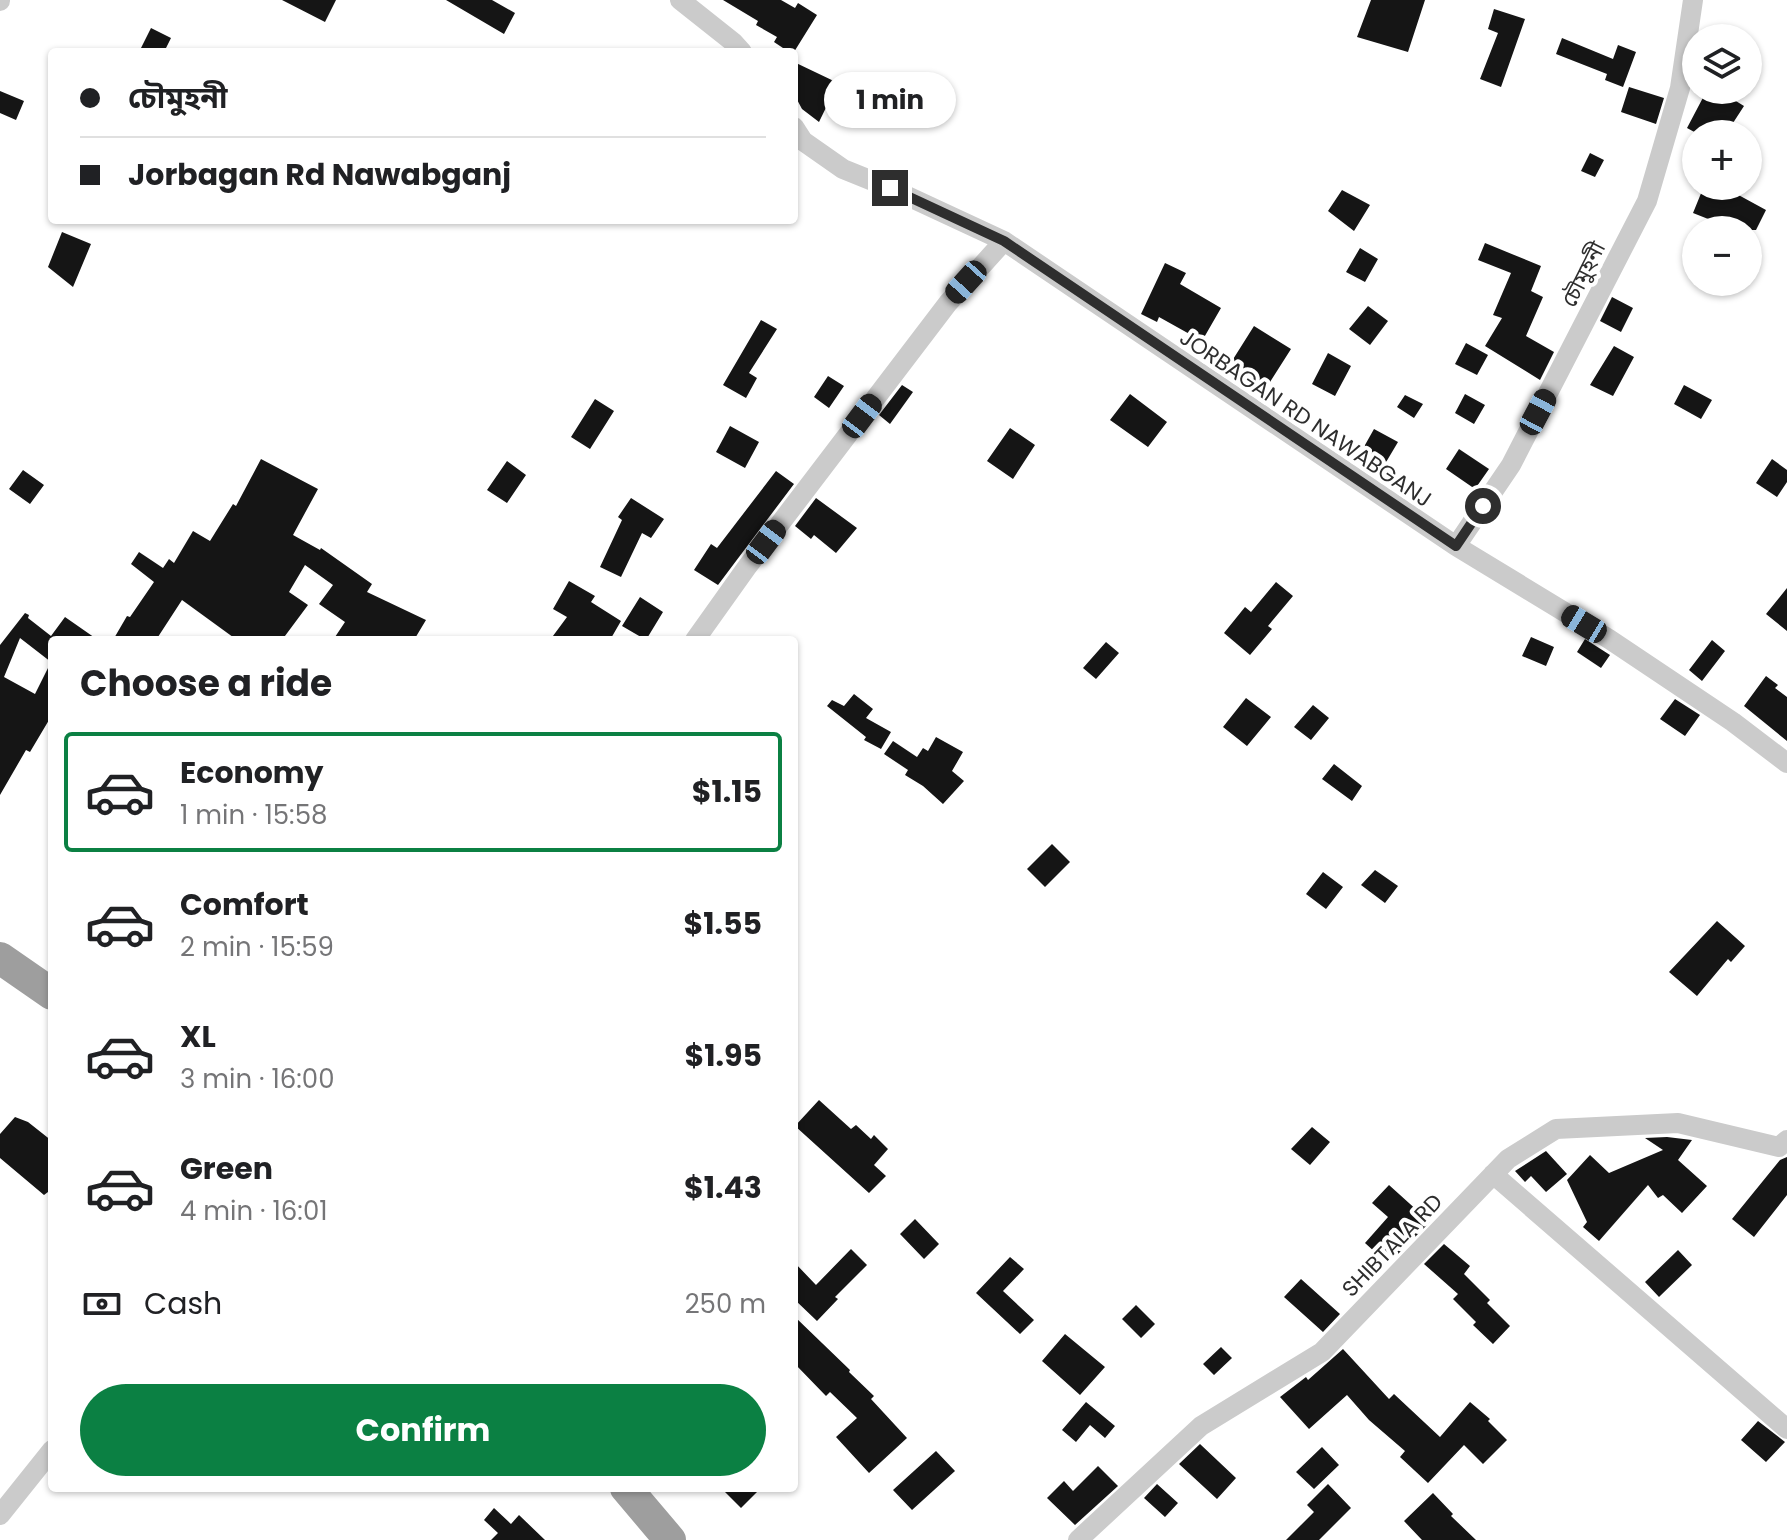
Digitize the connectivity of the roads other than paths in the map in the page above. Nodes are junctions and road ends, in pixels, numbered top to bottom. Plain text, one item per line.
1 (680, 0) edge
2 (1693, 0) edge
3 (738, 48) edge
4 (798, 133) edge
5 (1004, 241) junction
6 (1456, 546) junction
7 (698, 636) edge
8 (1787, 763) edge
9 (0, 958) edge
10 (48, 991) edge
11 (1787, 1140) edge
12 (1493, 1174) junction
13 (1787, 1429) edge
14 (48, 1455) edge
15 (629, 1492) edge
16 (0, 1515) edge
17 (670, 1540) edge
18 (1078, 1540) edge

1 - 3 street
2 - 6 street, চৌমুহনী
4 - 5 street, JORBAGAN RD NAWABGANJ
5 - 6 street, JORBAGAN RD NAWABGANJ
5 - 7 street
6 - 8 street, JORBAGAN RD NAWABGANJ
9 - 10 highway
11 - 12 street, SHIBTALA RD
12 - 13 street
12 - 18 street, SHIBTALA RD
14 - 16 street
15 - 17 highway

